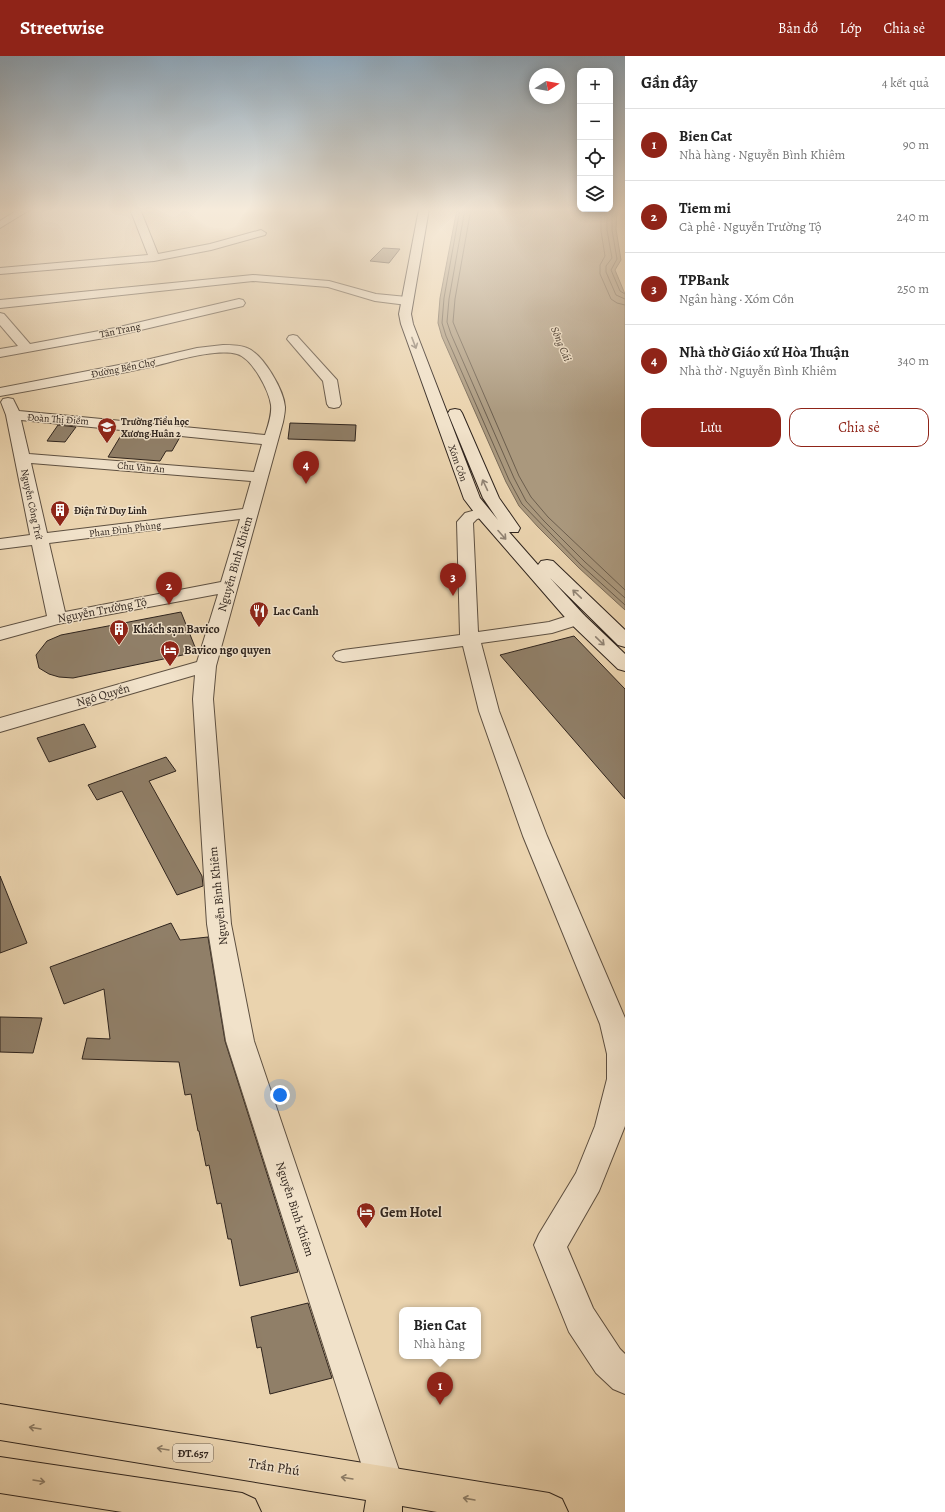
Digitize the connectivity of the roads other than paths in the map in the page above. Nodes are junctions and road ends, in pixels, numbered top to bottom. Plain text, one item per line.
1 (415, 277) edge
2 (419, 277) edge
3 (239, 303) dead end
4 (0, 304) edge
5 (410, 310) junction
6 (0, 317) edge
7 (294, 339) dead end
8 (27, 348) junction
9 (244, 351) joint
10 (0, 353) edge
11 (0, 391) edge
12 (334, 404) dead end
13 (13, 415) junction
14 (271, 440) junction
15 (23, 458) junction
16 (260, 477) junction
17 (249, 513) junction
18 (483, 513) junction
19 (40, 540) junction
20 (0, 544) edge
21 (229, 586) junction
22 (597, 614) junction
23 (57, 619) junction
24 (577, 619) junction
25 (0, 634) edge
26 (469, 635) junction
27 (625, 641) edge
28 (343, 651) dead end
29 (625, 665) edge
30 (206, 666) junction
31 (0, 725) edge
32 (625, 1377) edge
33 (0, 1422) edge
34 (0, 1475) edge
35 (384, 1498) edge
36 (242, 1512) edge
37 (549, 1512) edge

1 - 5 street, Xóm Cồn
2 - 5 street, Xóm Cồn
3 - 8 street, Tân Trang
4 - 5 street
5 -> 18 street, Xóm Cồn
22 -> 5 street, Xóm Cồn
6 - 8 street
7 - 12 street
8 - 10 street, Tân Trang
9 - 11 street, Đường Bến Chợ
9 - 14 street, Nguyễn Bình Khiêm
11 - 13 street, Nguyễn Công Trứ
13 - 14 street, Đoàn Thị Điểm
13 - 15 street, Nguyễn Công Trứ
14 - 16 street, Nguyễn Bình Khiêm
15 - 16 street, Chu Văn An
15 - 19 street, Nguyễn Công Trứ
16 - 17 street, Nguyễn Bình Khiêm
17 - 19 street, Phan Đình Phùng
17 - 21 street, Nguyễn Bình Khiêm
18 -> 24 street, Xóm Cồn
18 - 26 street
19 - 20 street, Phan Đình Phùng
19 - 23 street, Nguyễn Công Trứ
21 - 23 street, Nguyễn Trường Tộ
21 - 30 street, Nguyễn Bình Khiêm
22 - 24 street
22 - 27 street, Xóm Cồn
23 - 25 street, Nguyễn Trường Tộ
24 - 26 street
24 -> 29 street, Xóm Cồn
26 - 28 street
26 - 32 street
30 - 31 street, Ngô Quyền
30 - 35 street, Nguyễn Bình Khiêm
35 -> 33 main road, Trần Phú / ĐT.657
34 -> 36 main road
37 -> 35 main road, Trần Phú / ĐT.657

